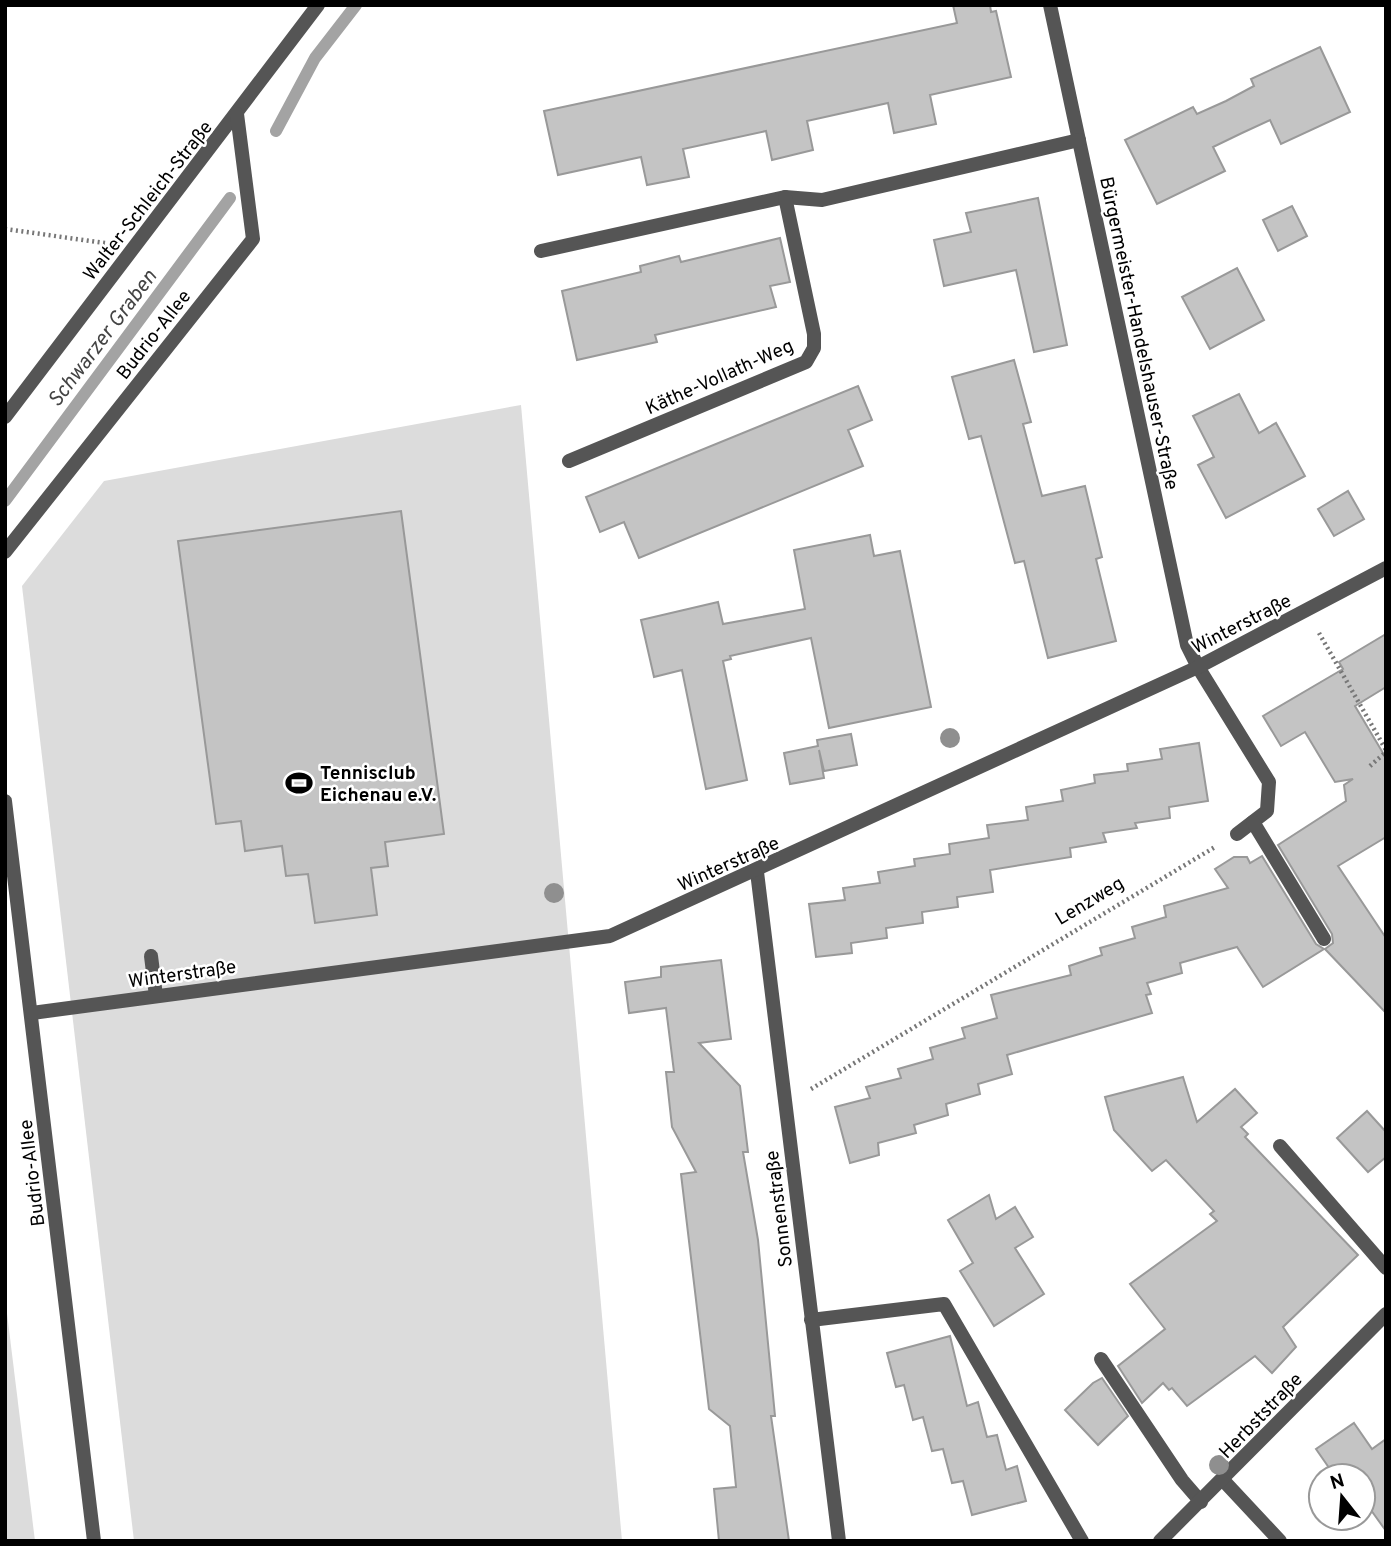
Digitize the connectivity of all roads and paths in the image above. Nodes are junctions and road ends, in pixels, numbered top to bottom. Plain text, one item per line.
1 (318, 5) edge
2 (1050, 5) edge
3 (237, 114) junction
4 (1079, 140) junction
5 (785, 197) junction
6 (5, 229) edge
7 (134, 246) junction
8 (541, 251) dead end
9 (5, 417) edge
10 (569, 461) dead end
11 (5, 552) edge
12 (1386, 568) edge
13 (1307, 611) junction
14 (1198, 667) junction
15 (1386, 751) edge
16 (1370, 765) dead end
17 (5, 801) edge
18 (1253, 822) junction
19 (1237, 834) joint
20 (757, 872) junction
21 (1324, 939) dead end
22 (151, 956) dead end
23 (156, 996) junction
24 (32, 1013) junction
25 (784, 1091) junction
26 (1280, 1146) dead end
27 (1386, 1268) edge
28 (1386, 1314) edge
29 (811, 1320) junction
30 (1101, 1359) dead end
31 (1223, 1480) junction
32 (1201, 1502) junction
33 (94, 1541) edge
34 (839, 1541) edge
35 (1082, 1541) edge
36 (1160, 1541) edge
37 (1280, 1541) edge

1 - 3 street, Walter-Schleich-Straße
2 - 4 street, Bürgermeister-Handelshauser-Straße
3 - 7 street, Walter-Schleich-Straße
3 - 11 street, Budrio-Allee
4 - 5 street
4 - 14 street, Bürgermeister-Handelshauser-Straße
5 - 8 street
5 - 10 street, Käthe-Vollath-Weg
6 - 7 path
7 - 9 street, Walter-Schleich-Straße
12 - 13 street, Winterstraße
13 - 14 street, Winterstraße
13 - 15 path
14 - 18 street
14 - 20 street, Winterstraße
15 - 16 path
17 - 24 street, Budrio-Allee
18 - 19 street
18 - 21 street
19 - 25 path, Lenzweg
20 - 23 street, Winterstraße
20 - 25 street, Sonnenstraße
22 - 23 street
23 - 24 street, Winterstraße
24 - 33 street, Budrio-Allee
25 - 29 street, Sonnenstraße
26 - 27 street
28 - 31 street, Herbststraße
29 - 34 street, Sonnenstraße
29 - 35 street
30 - 32 street
31 - 32 street, Herbststraße
31 - 37 street
32 - 36 street, Herbststraße

